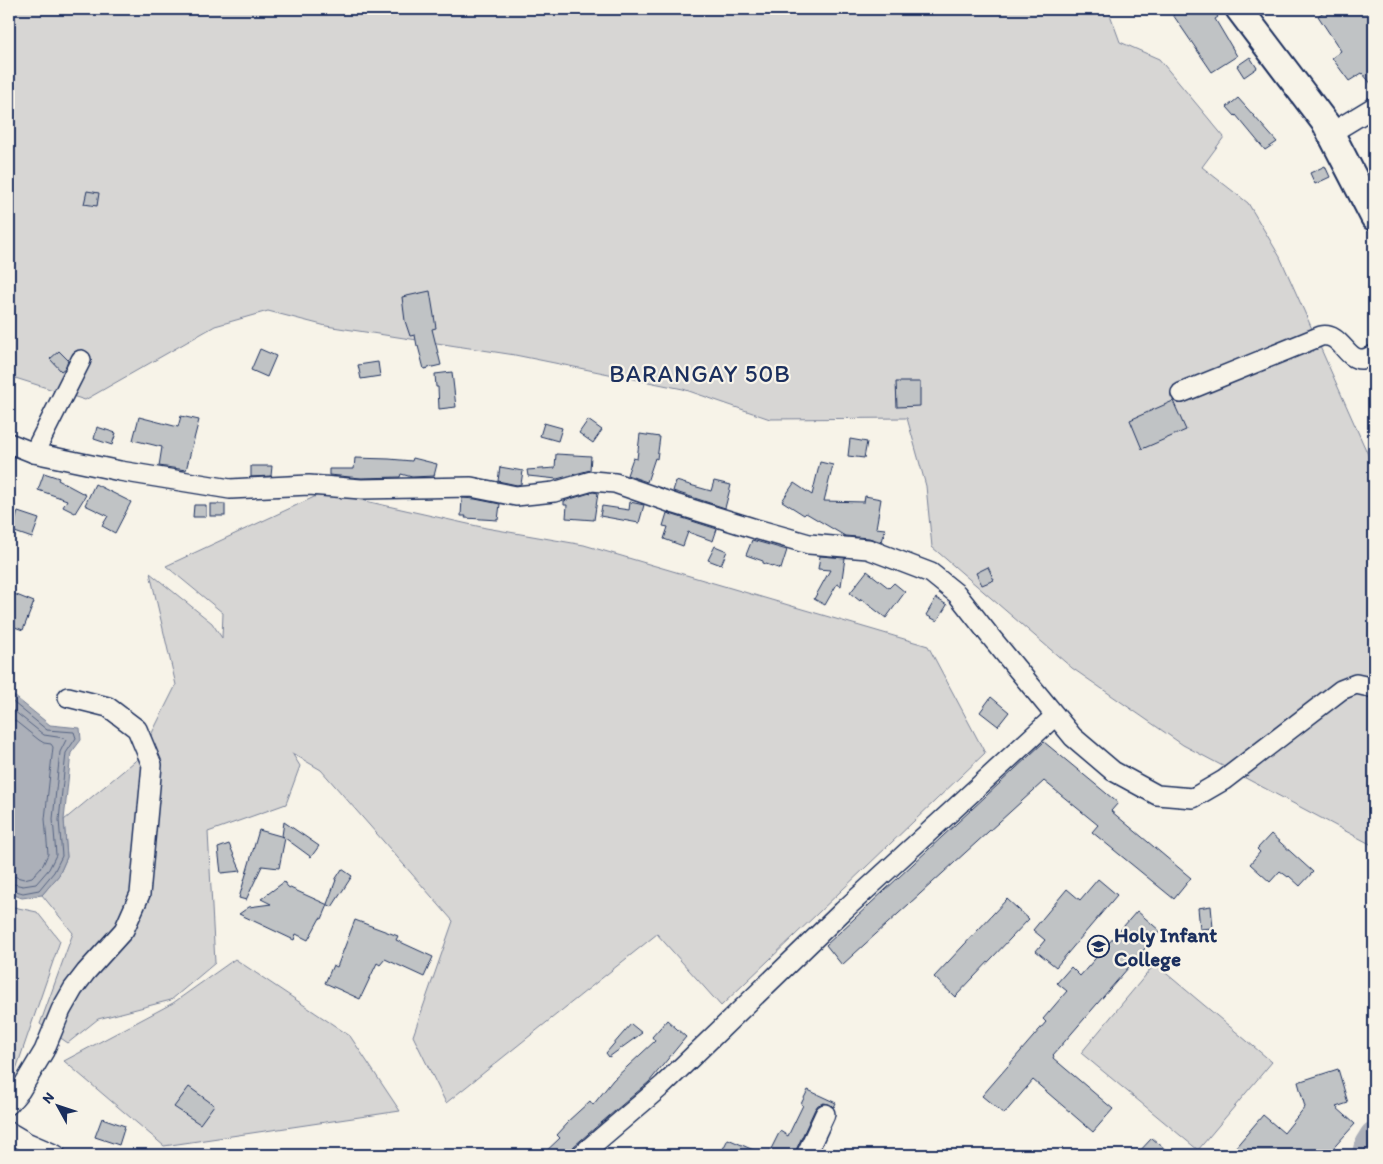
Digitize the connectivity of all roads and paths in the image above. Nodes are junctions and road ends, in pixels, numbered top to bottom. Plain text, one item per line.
1 (1239, 9) edge
2 (1374, 107) edge
3 (1331, 133) junction
4 (1374, 217) edge
5 (1374, 355) edge
6 (81, 360) dead end
7 (1181, 393) dead end
8 (9, 442) edge
9 (34, 453) junction
10 (1374, 688) edge
11 (68, 697) dead end
12 (1055, 716) junction
13 (9, 1104) edge
14 (825, 1114) dead end
15 (9, 1132) edge
16 (56, 1155) edge
17 (580, 1155) edge
18 (806, 1155) edge

1 - 3 main road
2 - 3 street
3 - 4 main road
5 - 7 street
6 - 9 street
8 - 9 street
9 - 12 street
10 - 12 street
11 - 13 street
12 - 17 street
14 - 18 street
15 - 16 street

